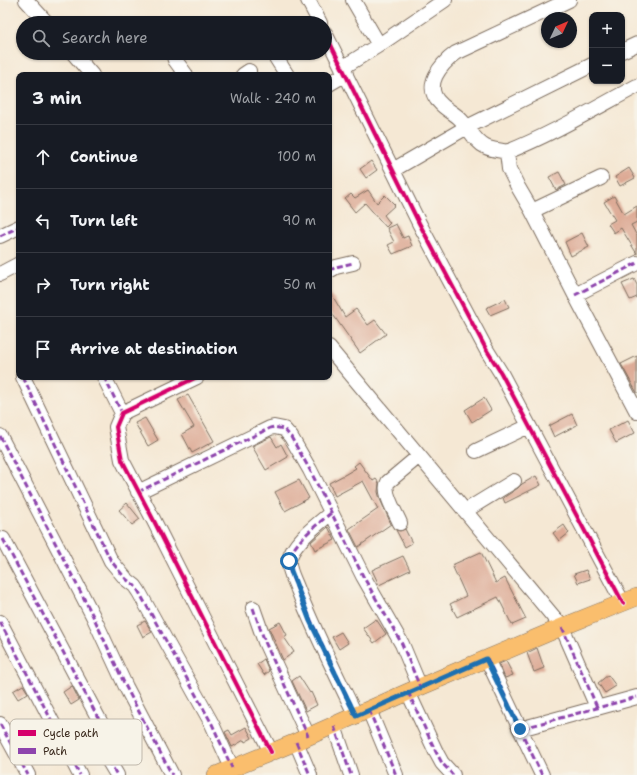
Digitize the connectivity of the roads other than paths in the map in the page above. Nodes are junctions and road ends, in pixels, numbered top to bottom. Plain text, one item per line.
1 (26, 0) edge
2 (352, 0) edge
3 (445, 0) edge
4 (569, 0) edge
5 (313, 2) edge
6 (40, 16) edge
7 (318, 16) edge
8 (637, 44) edge
9 (378, 45) junction
10 (332, 47) edge
11 (625, 50) edge
12 (79, 60) edge
13 (175, 60) edge
14 (277, 60) edge
15 (589, 66) edge
16 (344, 71) junction
17 (89, 72) edge
18 (184, 72) edge
19 (284, 72) edge
20 (332, 81) edge
21 (637, 86) edge
22 (468, 127) junction
23 (507, 152) junction
24 (393, 170) junction
25 (601, 178) dead end
26 (532, 210) junction
27 (16, 228) edge
28 (0, 236) edge
29 (637, 262) edge
30 (353, 263) dead end
31 (16, 266) edge
32 (332, 269) edge
33 (0, 274) edge
34 (575, 295) junction
35 (332, 352) edge
36 (24, 380) edge
37 (106, 380) edge
38 (191, 380) edge
39 (637, 412) edge
40 (122, 413) junction
41 (529, 426) junction
42 (0, 436) edge
43 (476, 451) dead end
44 (419, 456) junction
45 (514, 481) dead end
46 (138, 492) junction
47 (465, 511) junction
48 (331, 513) junction
49 (400, 523) dead end
50 (3, 539) dead end
51 (630, 600) edge
52 (253, 608) dead end
53 (0, 622) edge
54 (562, 627) junction
55 (486, 659) junction
56 (414, 690) junction
57 (637, 697) edge
58 (597, 707) junction
59 (363, 713) junction
60 (51, 719) edge
61 (99, 719) edge
62 (0, 724) edge
63 (334, 726) junction
64 (520, 729) junction
65 (302, 739) junction
66 (10, 742) edge
67 (271, 752) junction
68 (23, 765) edge
69 (75, 765) edge
70 (111, 765) edge
71 (232, 768) junction
72 (28, 775) edge
73 (80, 775) edge
74 (117, 775) edge
75 (172, 775) edge
76 (216, 775) edge
77 (310, 775) edge
78 (351, 775) edge
79 (396, 775) edge
80 (453, 775) edge
81 (542, 775) edge

1 - 6 street
2 - 9 street
3 - 9 street
4 - 22 street
5 - 7 street
8 - 11 street
9 - 16 street
10 - 16 street
12 - 17 street
13 - 18 street
14 - 19 street
15 - 22 street
16 - 20 street
16 - 24 street
21 - 23 street
22 - 23 street
22 - 24 street
23 - 26 street
24 - 41 street
25 - 26 street
26 - 34 street
27 - 28 street
29 - 34 street
30 - 32 street
31 - 33 street
34 - 39 street
35 - 44 street
36 - 71 street
37 - 40 street
38 - 40 street
40 - 46 street
41 - 43 street
41 - 51 street
42 - 75 street
44 - 47 street
44 - 49 street
45 - 47 street
46 - 48 street
46 - 67 street
47 - 54 street
48 - 56 street
48 - 59 street
50 - 61 street
51 - 54 main road
52 - 65 street
53 - 60 street
54 - 55 main road
54 - 58 street
55 - 56 main road
55 - 64 street
56 - 59 main road
56 - 80 street
57 - 58 street
58 - 64 street
59 - 63 main road
59 - 79 street
62 - 66 street
63 - 65 main road
63 - 78 street
64 - 81 street
65 - 67 main road
65 - 77 street
67 - 71 main road
68 - 72 street
69 - 73 street
70 - 74 street
71 - 76 main road

